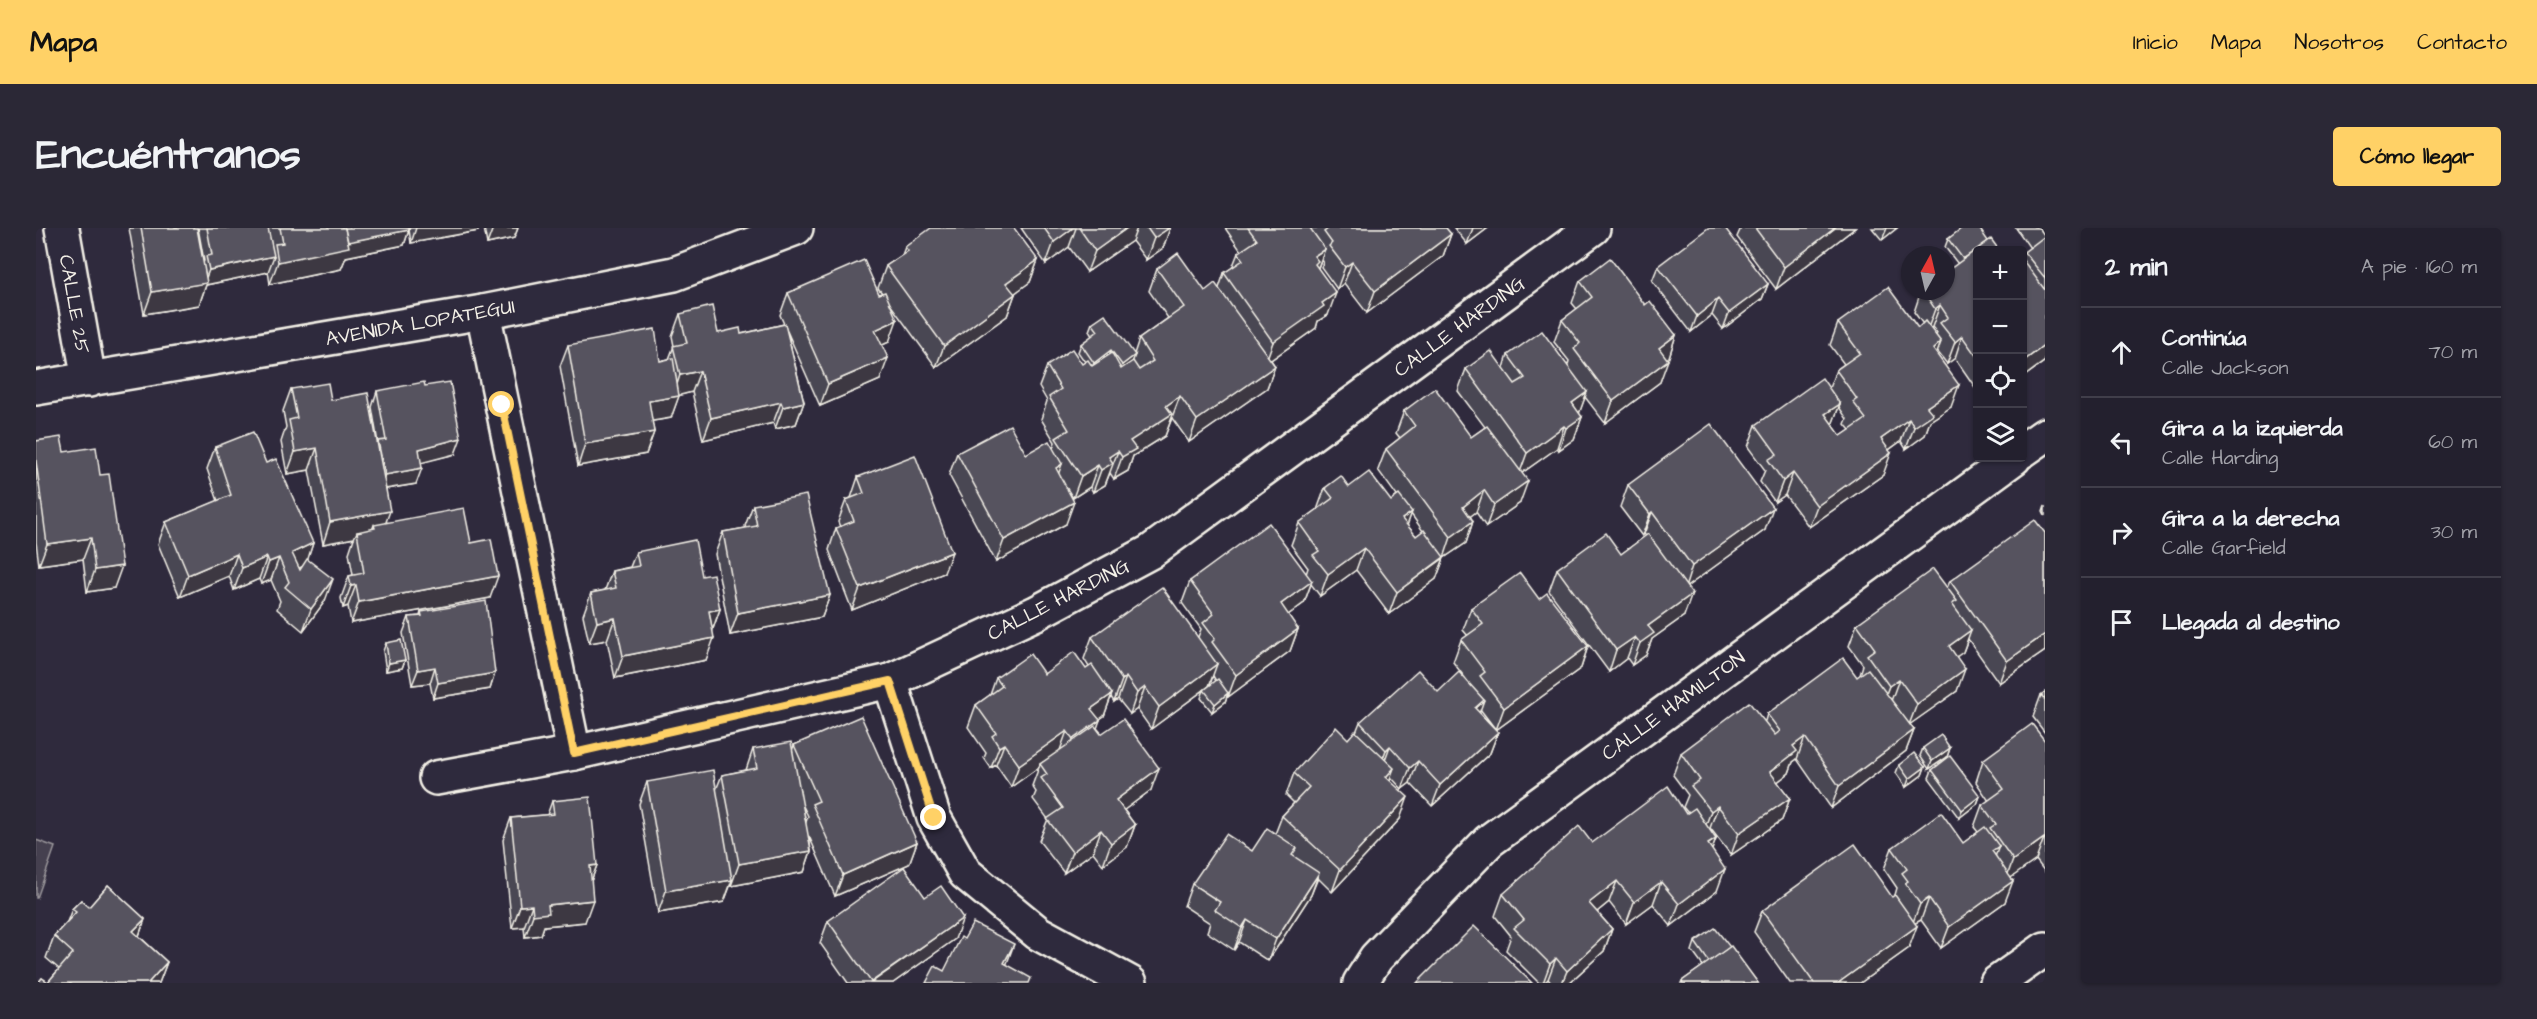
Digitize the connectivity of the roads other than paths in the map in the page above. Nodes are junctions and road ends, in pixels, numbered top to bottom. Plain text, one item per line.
1 (62, 228) edge
2 (796, 228) edge
3 (1593, 228) edge
4 (483, 312) junction
5 (88, 380) junction
6 (36, 388) edge
7 (2045, 435) edge
8 (2027, 448) edge
9 (2009, 462) edge
10 (890, 681) junction
11 (574, 753) junction
12 (436, 778) dead end
13 (2045, 949) edge
14 (1130, 983) edge
15 (1359, 983) edge
16 (1997, 983) edge

1 - 5 street, CALLE 25
2 - 4 street, AVENIDA LOPATEGUI
3 - 10 street, CALLE HARDING
4 - 5 street, AVENIDA LOPATEGUI
4 - 11 street
5 - 6 street, AVENIDA LOPATEGUI
7 - 8 street
9 - 15 street, CALLE HAMILTON
10 - 11 street, CALLE HARDING
10 - 14 street
11 - 12 street, CALLE HARDING
13 - 16 street

